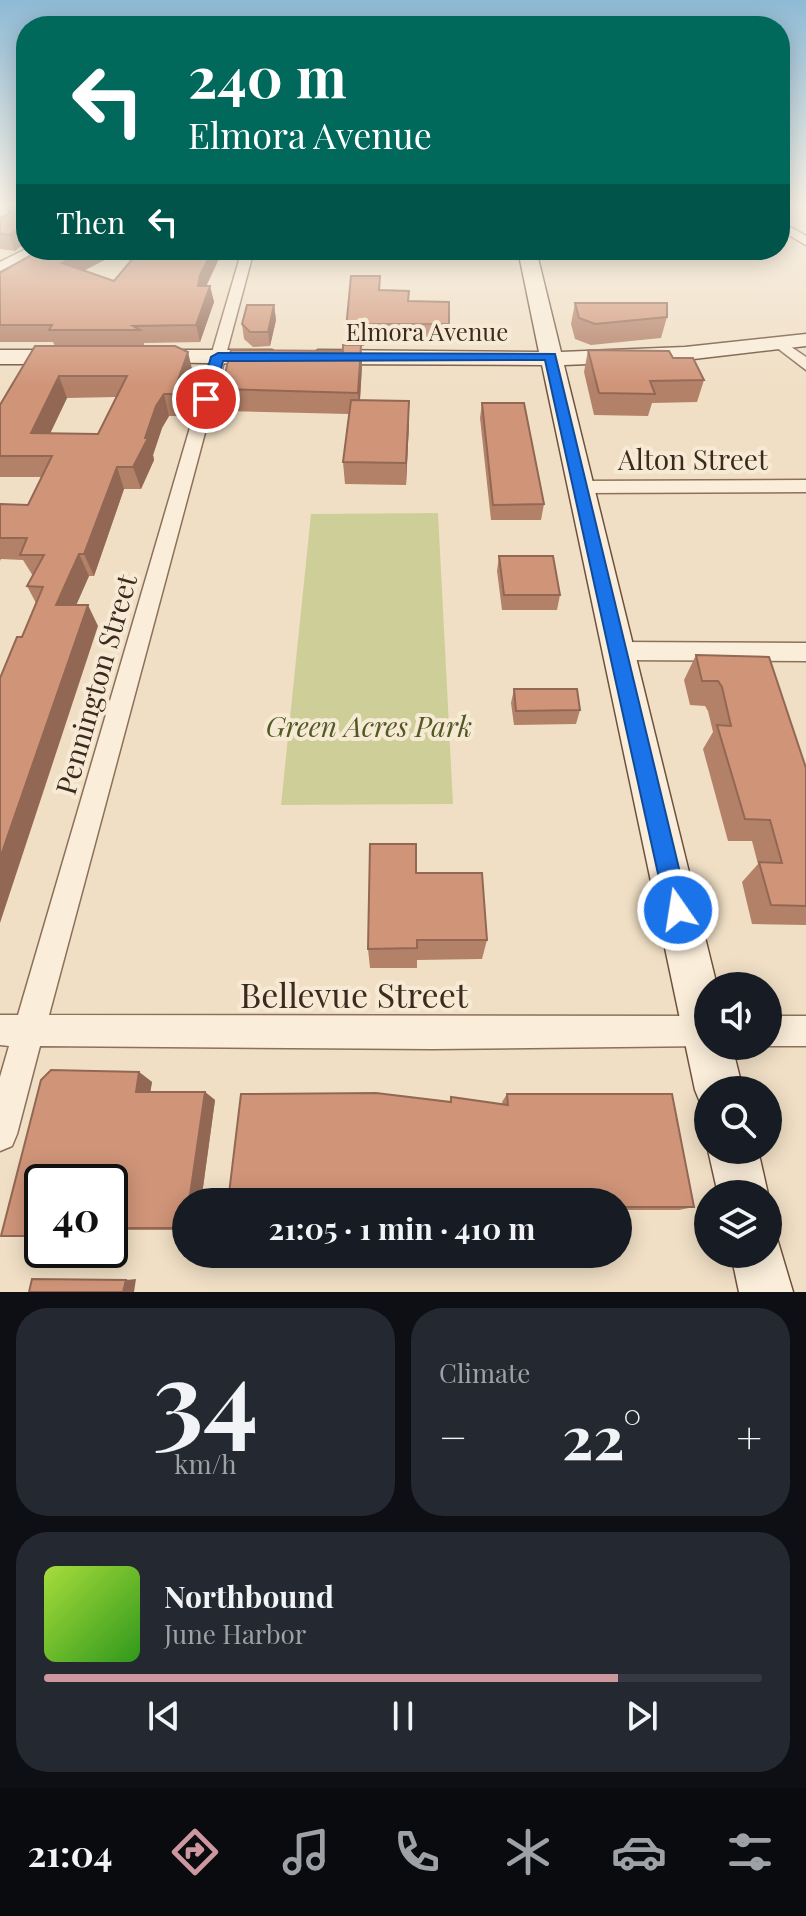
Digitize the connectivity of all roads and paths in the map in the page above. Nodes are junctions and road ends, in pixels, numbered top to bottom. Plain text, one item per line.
1 (244, 265) edge
2 (530, 265) edge
3 (806, 340) edge
4 (781, 344) junction
5 (551, 356) junction
6 (0, 357) edge
7 (93, 357) edge
8 (124, 357) edge
9 (218, 357) junction
10 (806, 365) edge
11 (806, 486) edge
12 (580, 487) junction
13 (618, 651) junction
14 (806, 652) edge
15 (694, 981) edge
16 (15, 1030) edge
17 (782, 1031) edge
18 (806, 1031) edge
19 (694, 1038) edge
20 (0, 1134) edge
21 (760, 1268) edge
22 (766, 1292) edge

1 - 9 street, Pennington Street
2 - 5 street
3 - 4 street, Elmora Avenue
4 - 5 street, Elmora Avenue
4 - 10 street
5 - 9 street, Elmora Avenue
5 - 12 street
6 - 7 street
8 - 9 street, Elmora Avenue
9 - 16 street, Pennington Street
11 - 12 street, Alton Street
12 - 13 street
13 - 14 street
13 - 15 street
16 - 19 street, Bellevue Street
16 - 20 street, Pennington Street
17 - 18 street
21 - 22 street

